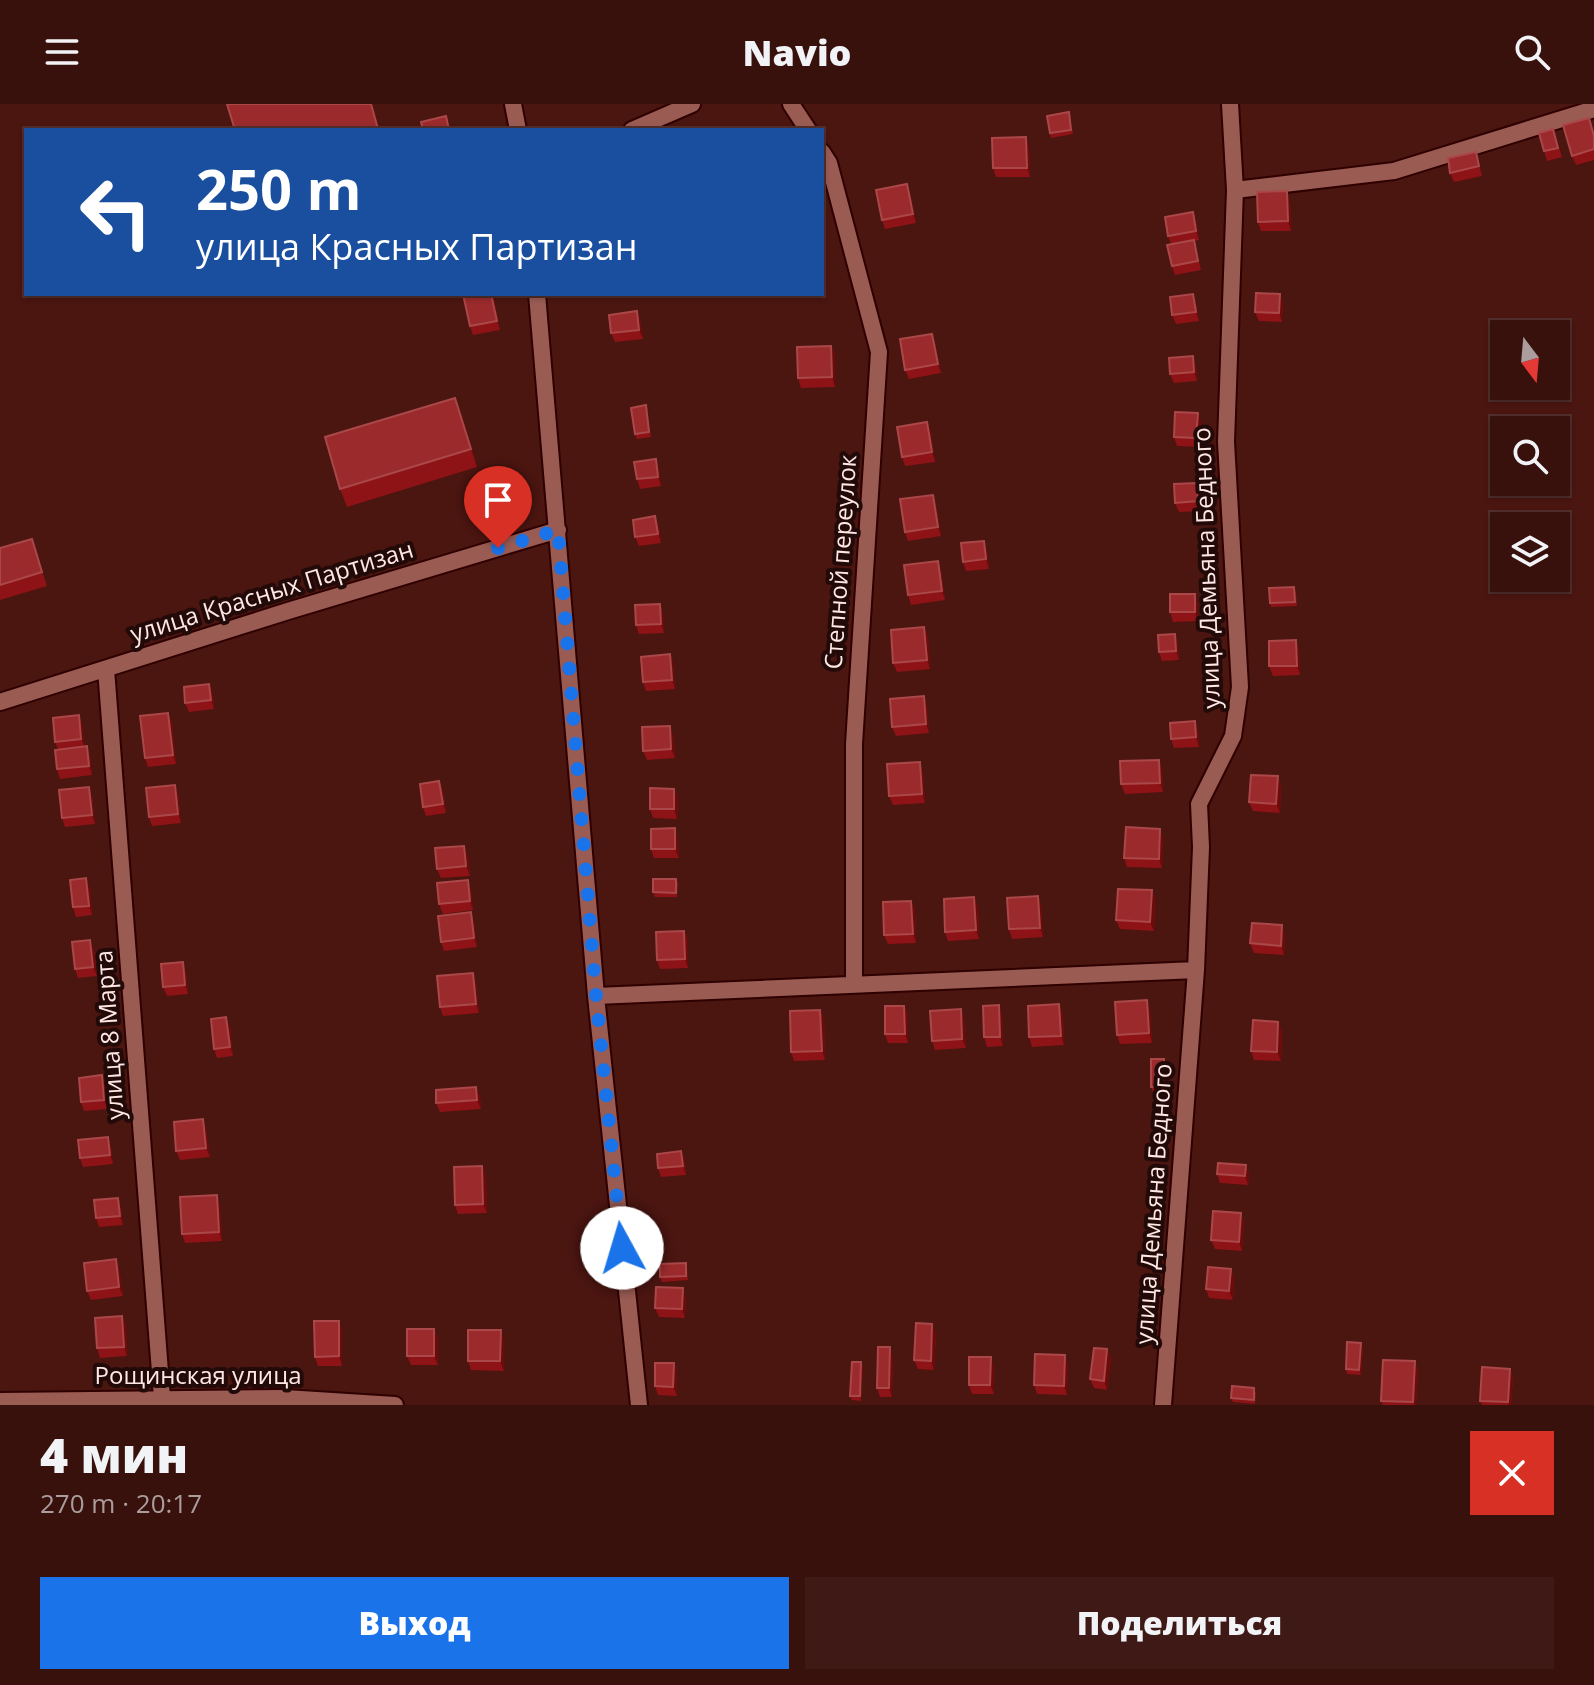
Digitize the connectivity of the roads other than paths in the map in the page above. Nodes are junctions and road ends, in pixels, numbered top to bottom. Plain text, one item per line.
1 (513, 104) edge
2 (692, 104) edge
3 (791, 104) edge
4 (1230, 104) edge
5 (1594, 109) edge
6 (518, 128) edge
7 (637, 128) edge
8 (807, 128) edge
9 (824, 155) edge
10 (1235, 190) junction
11 (537, 296) edge
12 (558, 530) junction
13 (106, 669) junction
14 (0, 702) edge
15 (1196, 970) junction
16 (854, 983) junction
17 (596, 996) junction
18 (162, 1398) junction
19 (0, 1401) edge
20 (395, 1405) edge
21 (639, 1405) edge
22 (1163, 1405) edge

1 - 6 street
2 - 7 street
3 - 8 street
4 - 10 street, улица Демьяна Бедного
5 - 10 street
9 - 16 street, Степной переулок
10 - 15 street, улица Демьяна Бедного
11 - 12 street
12 - 13 street, улица Красных Партизан
12 - 17 street
13 - 14 street, улица Красных Партизан
13 - 18 street, улица 8 Марта
15 - 16 street
15 - 22 street, улица Демьяна Бедного
16 - 17 street
17 - 21 street
18 - 19 street, Рощинская улица
18 - 20 street, Рощинская улица

